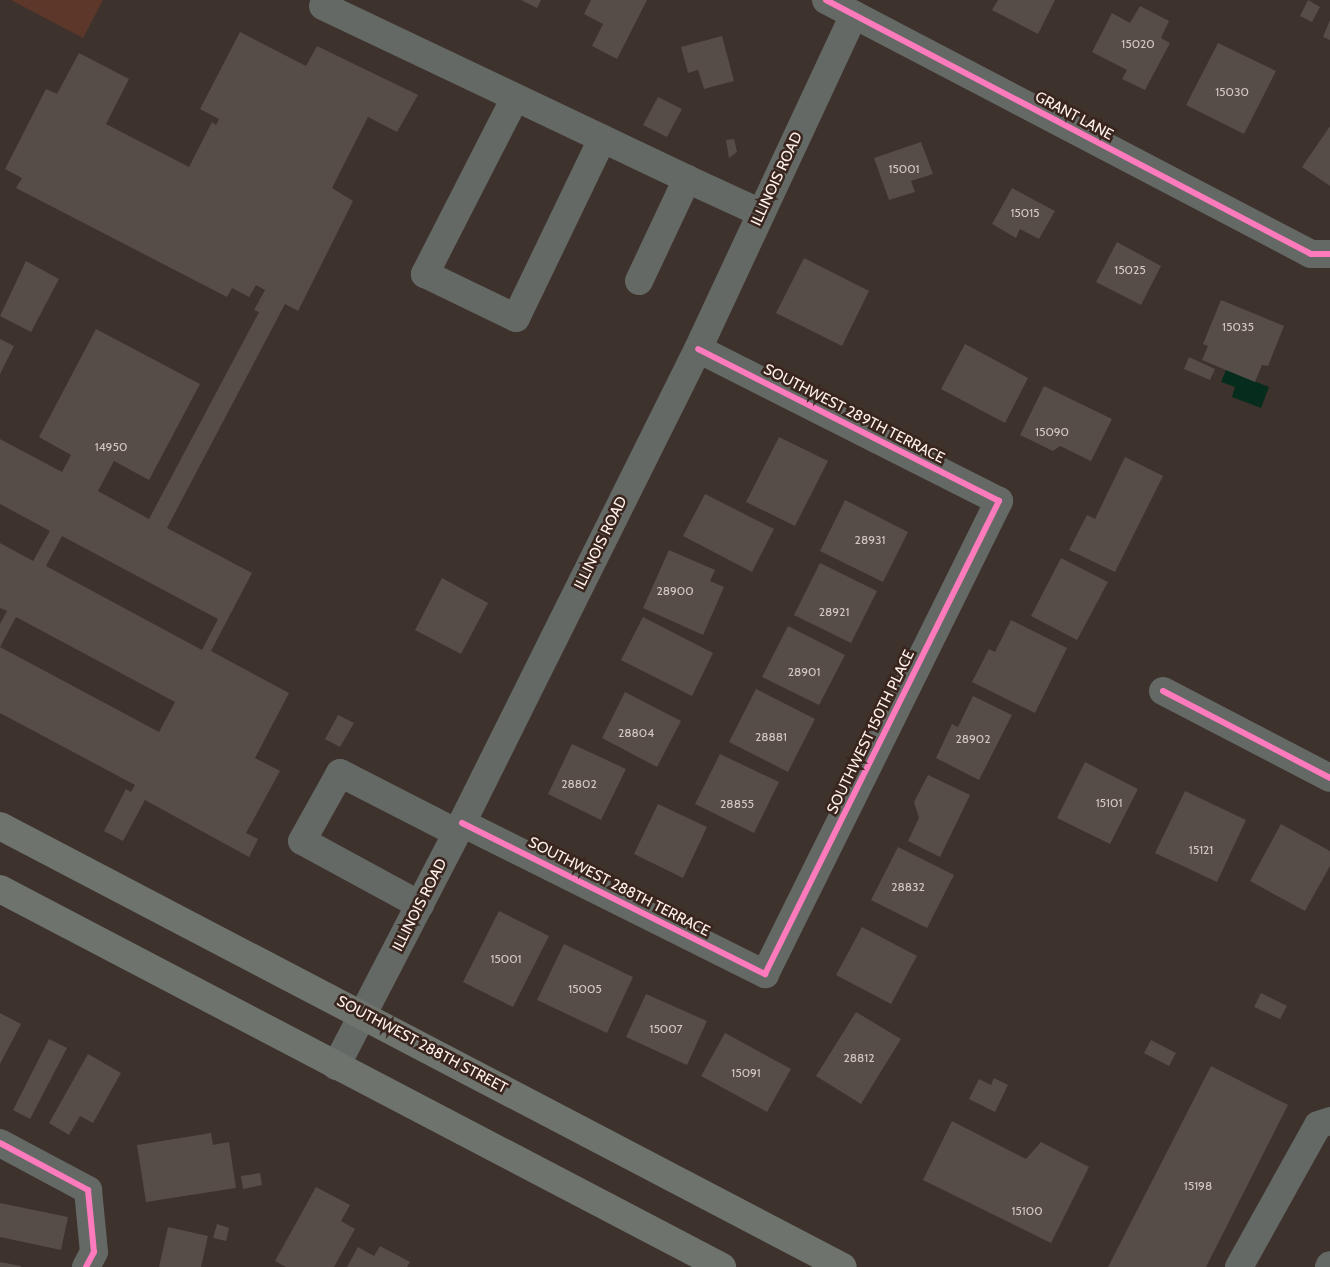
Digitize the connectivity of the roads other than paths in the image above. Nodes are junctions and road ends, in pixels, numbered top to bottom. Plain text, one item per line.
1 (826, 0) edge
2 (323, 6) dead end
3 (854, 15) junction
4 (515, 98) junction
5 (602, 139) junction
6 (687, 179) junction
7 (761, 213) junction
8 (1320, 254) edge
9 (639, 281) dead end
10 (698, 348) junction
11 (999, 502) joint
12 (1163, 691) dead end
13 (1330, 778) edge
14 (460, 828) junction
15 (1, 829) edge
16 (0, 889) edge
17 (420, 905) junction
18 (765, 974) joint
19 (364, 1015) junction
20 (336, 1066) junction
21 (1330, 1120) edge
22 (0, 1144) edge
23 (86, 1267) edge
24 (722, 1267) edge
25 (843, 1267) edge
26 (1239, 1267) edge

1 - 3 street, GRANT LANE
2 - 4 street
3 - 7 street, ILLINOIS ROAD
3 - 8 street, GRANT LANE
4 - 5 street
4 - 5 street
5 - 6 street
6 - 7 street
6 - 9 street
7 - 10 street, ILLINOIS ROAD
10 - 11 street, SOUTHWEST 289TH TERRACE
10 - 14 street, ILLINOIS ROAD
11 - 18 street, SOUTHWEST 150TH PLACE
12 - 13 street
14 - 17 street, ILLINOIS ROAD
14 - 17 street, SOUTHWEST 288TH TERRACE
14 - 18 street, SOUTHWEST 288TH TERRACE
15 - 19 main road, SOUTHWEST 288TH STREET
16 - 20 main road
17 - 19 street, ILLINOIS ROAD
19 - 20 street, ILLINOIS ROAD
19 - 25 main road, SOUTHWEST 288TH STREET
20 - 24 main road
21 - 26 street
22 - 23 street

